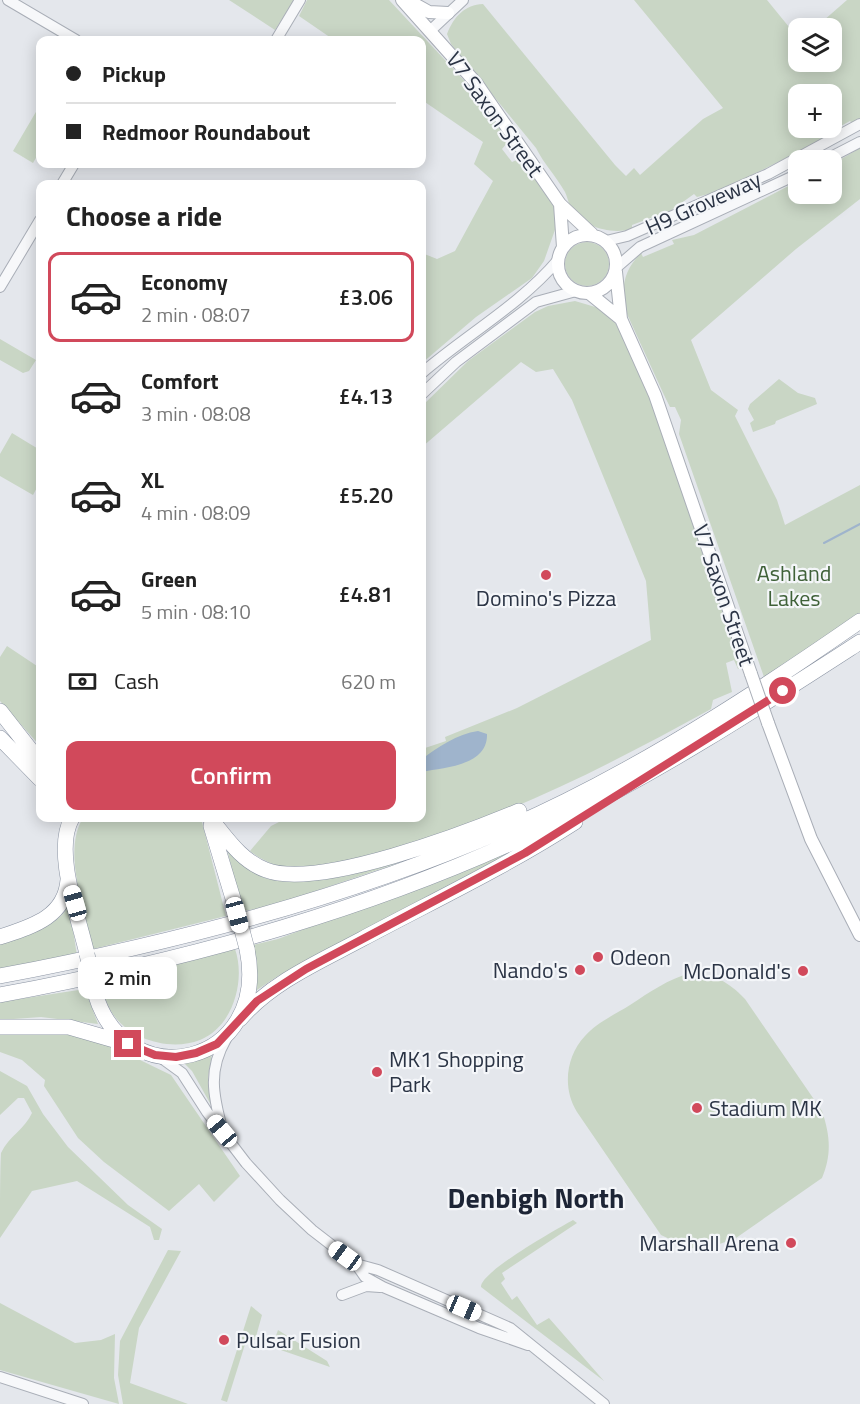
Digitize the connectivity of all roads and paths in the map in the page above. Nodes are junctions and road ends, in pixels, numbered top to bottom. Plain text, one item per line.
1 (8, 0) edge
2 (300, 0) edge
3 (402, 0) edge
4 (407, 0) edge
5 (463, 0) edge
6 (448, 13) junction
7 (431, 30) junction
8 (69, 36) edge
9 (278, 36) edge
10 (857, 126) edge
11 (860, 142) edge
12 (842, 152) edge
13 (788, 179) edge
14 (560, 204) junction
15 (36, 227) edge
16 (592, 234) junction
17 (606, 241) junction
18 (562, 247) junction
19 (558, 260) junction
20 (616, 269) junction
21 (0, 287) edge
22 (576, 291) junction
23 (589, 293) junction
24 (621, 319) junction
25 (426, 370) edge
26 (426, 390) edge
27 (860, 621) edge
28 (860, 642) edge
29 (0, 711) edge
30 (0, 738) edge
31 (659, 751) junction
32 (36, 757) edge
33 (656, 770) junction
34 (36, 775) edge
35 (60, 822) edge
36 (71, 822) edge
37 (210, 822) edge
38 (213, 822) edge
39 (65, 841) junction
40 (68, 877) junction
41 (860, 935) edge
42 (0, 937) edge
43 (0, 976) edge
44 (0, 995) edge
45 (240, 1019) junction
46 (0, 1027) edge
47 (228, 1034) junction
48 (128, 1044) junction
49 (155, 1055) junction
50 (222, 1131) junction
51 (356, 1264) junction
52 (383, 1287) junction
53 (342, 1295) dead end
54 (451, 1302) junction
55 (479, 1328) junction
56 (531, 1347) junction
57 (0, 1377) edge
58 (83, 1404) edge
59 (604, 1404) edge

1 - 8 street
2 - 9 street
3 - 7 main road, V7 Saxon Street
4 - 6 main road
5 - 6 street
6 - 7 street
7 - 14 main road, V7 Saxon Street
10 - 17 street, H9 Groveway
11 - 12 street
13 - 20 street, H9 Groveway
14 - 16 main road, V7 Saxon Street
14 - 18 main road
15 - 21 street
16 - 17 main road
16 - 18 main road
17 - 20 main road
18 - 19 main road
19 - 22 main road
19 - 25 street
20 - 23 main road
20 - 24 main road, V7 Saxon Street
22 - 23 main road
22 - 26 street
23 - 24 main road, V7 Saxon Street
24 - 41 main road, V7 Saxon Street, bridge
27 - 31 highway
28 - 33 highway
29 - 32 highway
30 - 34 highway
31 - 38 highway
31 - 43 highway
33 - 44 highway
33 - 45 highway
35 - 39 highway
36 - 39 highway
37 - 45 highway, bridge
39 - 40 highway
40 - 42 highway
40 - 48 highway, bridge
45 - 47 highway
46 - 48 highway
47 - 49 highway
47 - 50 street
48 - 49 highway
49 - 50 street
50 - 51 street
51 - 52 street
51 - 54 street
52 - 53 street
52 - 55 street
54 - 55 street
54 - 56 street
55 - 56 street
56 - 59 street
57 - 58 street

